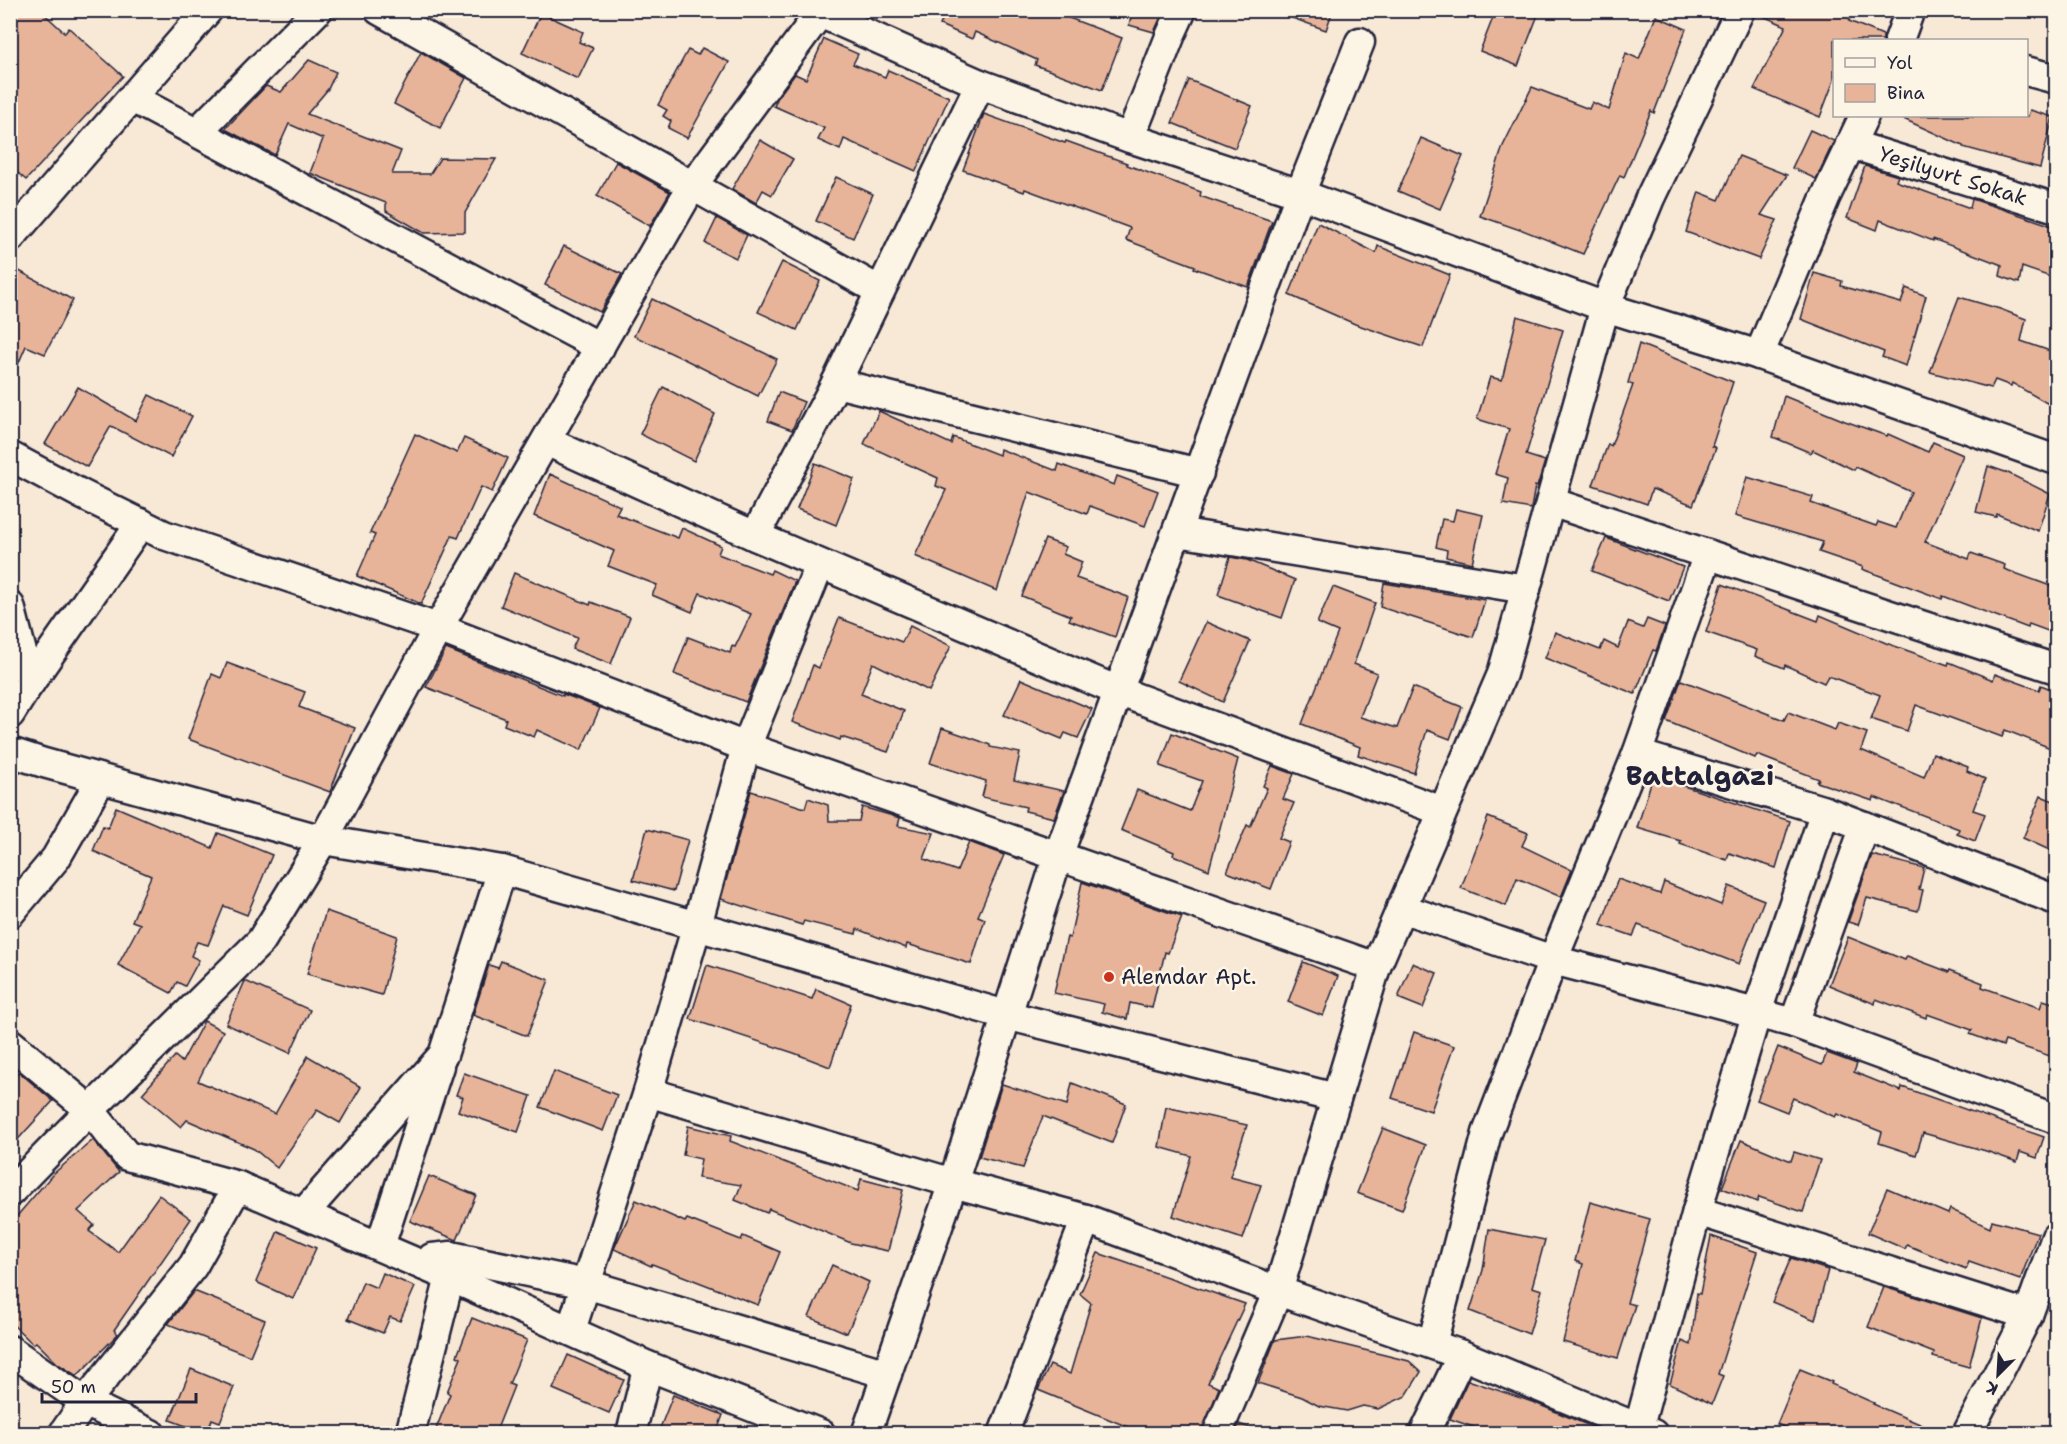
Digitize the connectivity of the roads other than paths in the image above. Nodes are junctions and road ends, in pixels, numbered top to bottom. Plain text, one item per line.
1 (208, 10) edge
2 (318, 10) edge
3 (379, 10) edge
4 (1182, 10) edge
5 (1740, 10) edge
6 (1910, 10) edge
7 (818, 12) edge
8 (1903, 39) edge
9 (1360, 42) dead end
10 (2028, 72) edge
11 (2056, 79) edge
12 (980, 84) junction
13 (132, 98) junction
14 (1864, 117) edge
15 (197, 132) junction
16 (1130, 138) junction
17 (1850, 144) junction
18 (692, 186) junction
19 (1300, 194) junction
20 (2056, 208) edge
21 (10, 238) edge
22 (880, 291) junction
23 (1605, 307) junction
24 (600, 347) junction
25 (1759, 355) junction
26 (836, 383) junction
27 (546, 441) junction
28 (10, 456) edge
29 (2056, 460) edge
30 (1199, 473) junction
31 (1551, 502) junction
32 (141, 523) junction
33 (1177, 532) junction
34 (755, 536) junction
35 (1708, 554) junction
36 (820, 564) junction
37 (1526, 589) junction
38 (10, 606) edge
39 (438, 628) junction
40 (2056, 669) edge
41 (30, 683) junction
42 (1118, 691) junction
43 (10, 714) edge
44 (746, 747) junction
45 (10, 752) edge
46 (1637, 754) junction
47 (101, 779) junction
48 (1442, 811) junction
49 (1826, 811) junction
50 (1865, 826) junction
51 (323, 840) junction
52 (1058, 856) junction
53 (502, 870) junction
54 (2056, 900) edge
55 (1401, 908) junction
56 (10, 913) edge
57 (697, 925) junction
58 (1553, 960) junction
59 (1376, 967) junction
60 (1757, 1012) junction
61 (1006, 1015) junction
62 (1794, 1023) junction
63 (10, 1042) edge
64 (443, 1055) junction
65 (648, 1092) junction
66 (1336, 1098) junction
67 (90, 1110) junction
68 (2056, 1119) edge
69 (953, 1183) junction
70 (238, 1186) junction
71 (10, 1192) edge
72 (1697, 1211) junction
73 (304, 1213) junction
74 (1086, 1219) junction
75 (2056, 1237) edge
76 (380, 1246) junction
77 (438, 1271) junction
78 (586, 1284) junction
79 (1278, 1291) junction
80 (2028, 1315) junction
81 (571, 1330) junction
82 (1432, 1344) junction
83 (10, 1350) edge
84 (1462, 1354) junction
85 (648, 1366) junction
86 (887, 1374) junction
87 (85, 1402) junction
88 (1643, 1432) edge
89 (63, 1434) edge
90 (151, 1434) edge
91 (410, 1434) edge
92 (631, 1434) edge
93 (821, 1434) edge
94 (866, 1434) edge
95 (1003, 1434) edge
96 (1217, 1434) edge
97 (1424, 1434) edge
98 (1967, 1434) edge

1 - 13 street
2 - 15 street
3 - 18 street
4 - 16 street
5 - 23 street
6 - 8 street
7 - 12 street
7 - 18 street
9 - 19 street
10 - 11 street
12 - 16 street
12 - 22 street
13 - 15 street
13 - 21 street
14 - 17 street
15 - 24 street
16 - 19 street
17 - 20 street, Yeşilyurt Sokak
17 - 25 street
18 - 22 street
18 - 24 street
19 - 23 street
19 - 30 street
22 - 26 street
23 - 25 street
23 - 31 street
24 - 27 street
25 - 29 street
26 - 30 street
26 - 34 street
27 - 34 street
27 - 39 street
28 - 32 street
30 - 33 street
31 - 35 street
31 - 37 street
32 - 39 street
32 - 41 street
33 - 37 street
33 - 42 street
34 - 36 street
35 - 40 street
35 - 46 street
36 - 42 street
36 - 44 street
37 - 48 street
38 - 41 street
39 - 44 street
39 - 51 street
41 - 43 street
42 - 48 street
42 - 52 street
44 - 52 street
44 - 57 street
45 - 47 street
46 - 49 street
46 - 58 street
47 - 51 street
47 - 56 street
48 - 55 street
49 - 50 street
49 - 60 street
50 - 54 street
50 - 62 street
51 - 53 street
51 - 67 street
52 - 59 street
52 - 61 street
53 - 57 street
53 - 64 street
55 - 58 street
55 - 59 street
57 - 61 street
57 - 65 street
58 - 60 street
58 - 82 street
59 - 66 street
60 - 62 street
60 - 72 street
61 - 66 street
61 - 69 street
62 - 68 street
63 - 67 street
64 - 73 street
64 - 76 street
65 - 69 street
65 - 78 street
66 - 79 street
67 - 70 street
67 - 71 street
69 - 74 street
69 - 86 street
70 - 73 street
70 - 87 street
72 - 80 street
72 - 88 street
73 - 76 street
74 - 79 street
74 - 95 street
75 - 80 street
76 - 77 street
77 - 78 street
77 - 81 street
77 - 91 street
78 - 81 street
78 - 86 street
79 - 82 street
79 - 96 street
80 - 98 street
81 - 85 street
82 - 84 street
83 - 87 street
84 - 88 street
84 - 97 street
85 - 92 street
85 - 93 street
86 - 94 street
87 - 89 street
87 - 90 street

